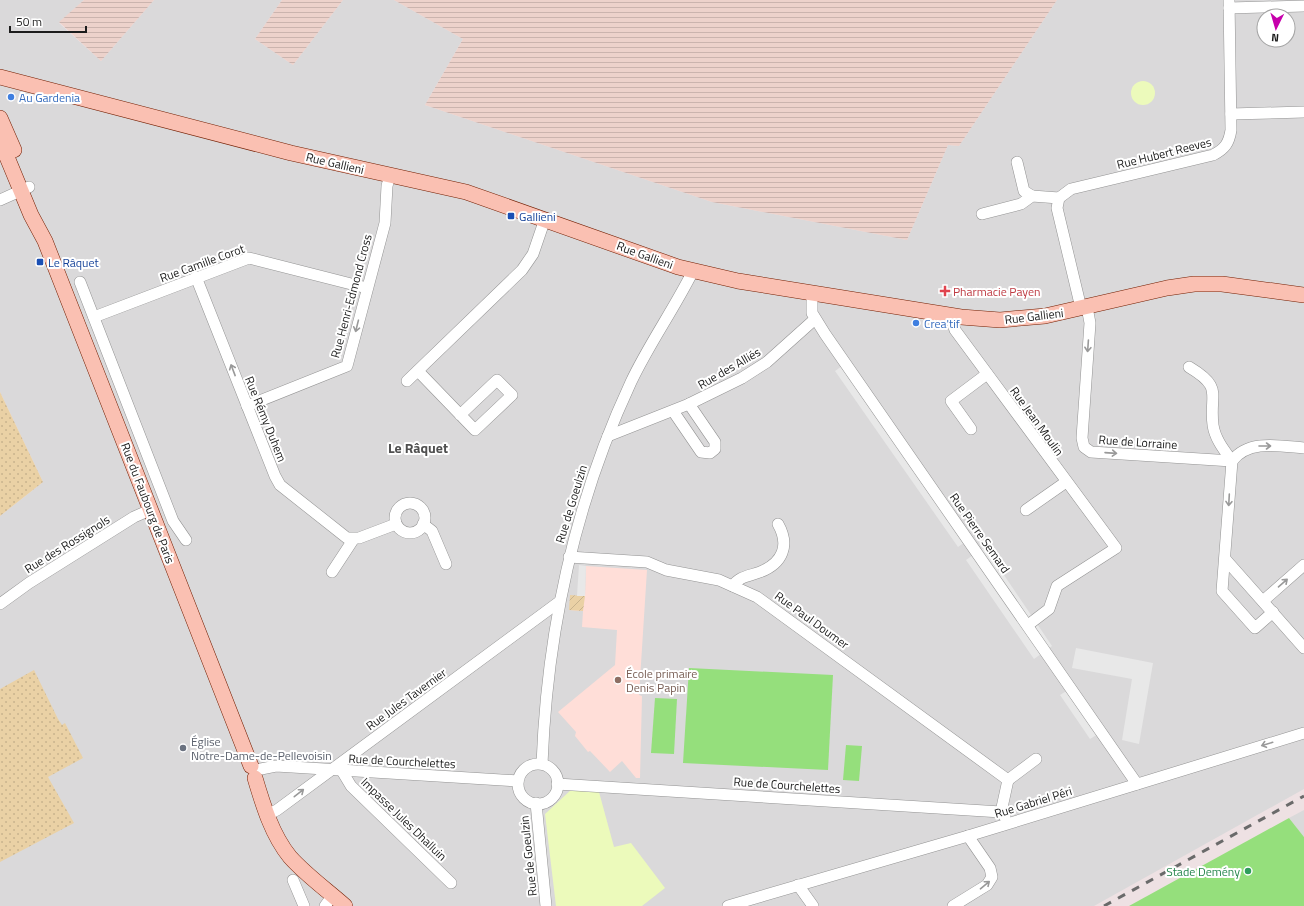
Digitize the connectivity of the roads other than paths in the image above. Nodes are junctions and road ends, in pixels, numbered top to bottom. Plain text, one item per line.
1 (1229, 4) edge
2 (1304, 6) edge
3 (0, 77) edge
4 (1304, 112) edge
5 (1231, 114) junction
6 (0, 118) edge
7 (0, 140) edge
8 (1017, 162) dead end
9 (390, 175) junction
10 (25, 189) junction
11 (1032, 196) junction
12 (1059, 198) junction
13 (0, 200) edge
14 (982, 214) dead end
15 (545, 220) junction
16 (692, 271) junction
17 (196, 277) junction
18 (80, 282) dead end
19 (367, 288) junction
20 (812, 293) junction
21 (1304, 295) edge
22 (1084, 308) junction
23 (950, 315) junction
24 (94, 317) junction
25 (815, 319) junction
26 (1189, 368) dead end
27 (418, 371) junction
28 (987, 374) junction
29 (407, 381) dead end
30 (689, 404) junction
31 (247, 406) junction
32 (673, 411) junction
33 (460, 415) junction
34 (971, 428) dead end
35 (608, 436) junction
36 (1304, 448) edge
37 (1232, 461) junction
38 (1066, 482) junction
39 (150, 510) junction
40 (1026, 510) dead end
41 (396, 524) junction
42 (423, 524) junction
43 (778, 524) dead end
44 (186, 540) dead end
45 (354, 540) junction
46 (569, 556) junction
47 (1226, 560) junction
48 (446, 564) dead end
49 (1304, 565) edge
50 (332, 572) dead end
51 (733, 586) junction
52 (1263, 600) junction
53 (559, 602) junction
54 (0, 604) edge
55 (1273, 612) junction
56 (1028, 625) junction
57 (1304, 648) edge
58 (1304, 733) edge
59 (1036, 759) dead end
60 (542, 764) junction
61 (330, 770) junction
62 (256, 771) junction
63 (342, 771) junction
64 (1008, 780) junction
65 (518, 781) junction
66 (557, 784) junction
67 (1137, 784) junction
68 (536, 803) junction
69 (1001, 812) junction
70 (267, 815) junction
71 (1009, 823) junction
72 (968, 836) junction
73 (293, 880) dead end
74 (451, 883) dead end
75 (798, 885) junction
76 (329, 901) edge
77 (304, 906) edge
78 (345, 906) edge
79 (546, 906) edge
80 (728, 906) edge
81 (813, 906) edge
82 (952, 906) edge

1 - 2 street
1 - 5 street, Rue Hubert Reeves
3 - 9 street, Rue Gallieni
4 - 5 street
5 - 12 street, Rue Hubert Reeves
6 - 10 street, Rue du Faubourg de Paris
7 - 10 street, Rue du Faubourg de Paris
8 - 11 street
9 - 15 street, Rue Gallieni
9 - 19 street, Rue Henri-Edmond Cross
10 - 13 street
10 - 39 street, Rue du Faubourg de Paris
11 - 12 street
11 - 14 street
12 - 22 street
15 - 16 street, Rue Gallieni
15 - 27 street
16 - 20 street, Rue Gallieni
16 - 35 street, Rue de Goeulzin
17 - 19 street, Rue Camille Corot
17 - 24 street, Rue Camille Corot
31 -> 17 street, Rue Rémy Duhem
18 - 24 street, Rue du Faubourg de Paris
19 -> 31 street, Rue Henri-Edmond Cross
20 - 23 street, Rue Gallieni
20 - 25 street, Rue Pierre Semard
21 - 22 street, Rue Gallieni
22 - 23 street, Rue Gallieni
22 -> 37 street, Rue de Lorraine
23 - 28 street, Rue Jean Moulin
24 - 44 street, Rue du Faubourg de Paris
25 - 30 street, Rue des Alliés
25 - 56 street, Rue Pierre Semard
26 - 37 street
27 - 29 street
27 - 33 street
28 - 34 street
28 - 38 street, Rue Jean Moulin
30 - 32 street, Rue des Alliés
30 - 32 street, Rue des Alliés
31 - 45 street, Rue Rémy Duhem
32 - 35 street, Rue des Alliés
33 - 33 street
35 - 46 street, Rue de Goeulzin
37 -> 36 street
37 -> 47 street
38 - 40 street
38 - 56 street, Rue Jean Moulin
39 - 54 street, Rue des Rossignols
39 - 62 street, Rue du Faubourg de Paris
41 - 42 street
41 - 42 street
41 - 45 street
42 - 48 street
43 - 51 street
45 - 50 street
46 - 51 street, Rue Paul Doumer
46 - 53 street, Rue de Goeulzin
47 - 52 street
47 - 55 street
52 -> 49 street
51 - 64 street, Rue Paul Doumer
52 - 55 street
53 - 60 street, Rue de Goeulzin
53 - 61 street, Rue Jules Tavernier
55 - 57 street
56 - 67 street, Rue Pierre Semard
58 -> 67 street, Rue Gabriel Péri
59 - 64 street
60 - 65 street
60 - 66 street
61 - 62 street, Rue de Courchelettes
61 - 63 street, Rue de Courchelettes
70 -> 61 street, Rue Jules Tavernier
62 - 70 street, Rue du Faubourg de Paris
63 - 65 street, Rue de Courchelettes
63 - 74 street, Impasse Jules Dhalluin
64 - 69 street
65 - 68 street
66 - 68 street
66 - 69 street, Rue de Courchelettes
67 - 71 street, Rue Gabriel Péri
68 - 79 street, Rue de Goeulzin
69 - 71 street
70 - 76 street, Rue du Faubourg de Paris
71 - 72 street, Rue Gabriel Péri
72 - 75 street, Rue Gabriel Péri
82 -> 72 street
73 - 77 street
75 - 80 street, Rue Gabriel Péri
75 - 81 street
76 - 78 street, Rue du Faubourg de Paris

